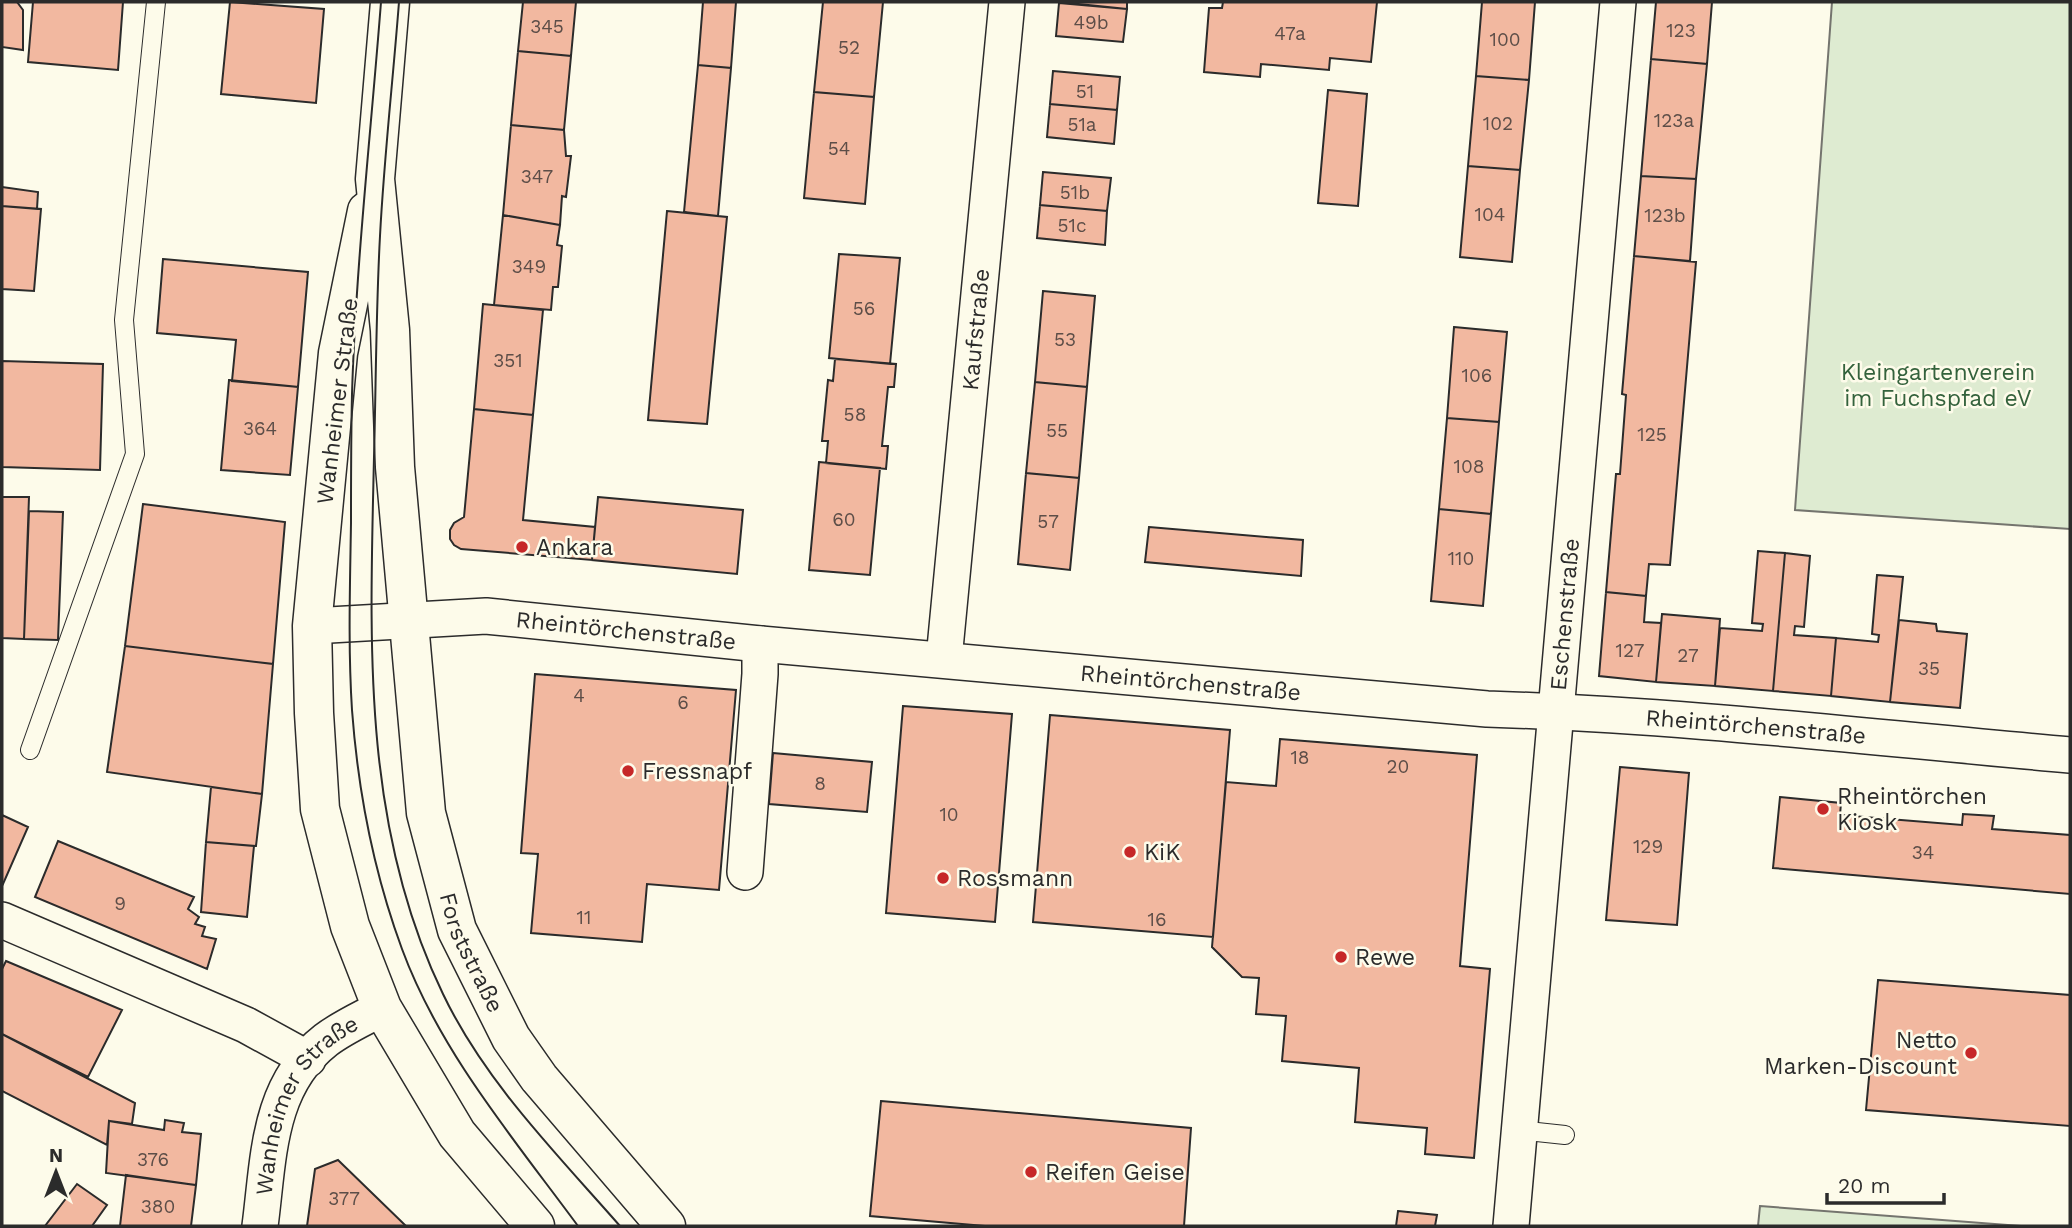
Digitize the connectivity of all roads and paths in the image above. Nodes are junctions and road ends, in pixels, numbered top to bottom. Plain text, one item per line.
1 (156, 2) edge
2 (390, 2) edge
3 (1007, 2) edge
4 (1618, 2) edge
5 (375, 179) junction
6 (409, 620) junction
7 (312, 626) junction
8 (760, 644) junction
9 (944, 659) junction
10 (1554, 711) junction
11 (30, 750) dead end
12 (2070, 755) edge
13 (745, 872) dead end
14 (2, 920) edge
15 (382, 1008) junction
16 (308, 1059) junction
17 (1518, 1130) junction
18 (1565, 1135) dead end
19 (260, 1226) edge
20 (535, 1226) edge
21 (666, 1226) edge
22 (1511, 1226) edge

1 - 11 lane
2 - 5 street, Wanheimer Straße
3 - 9 street, Kaufstraße
4 - 10 street, Eschenstraße
5 - 6 street, Wanheimer Straße
5 - 7 street, Wanheimer Straße
6 - 7 street, Rheintörchenstraße
6 - 8 street, Rheintörchenstraße
6 - 21 street, Forststraße
7 - 15 street
8 - 9 street, Rheintörchenstraße
8 - 13 street
9 - 10 street, Rheintörchenstraße
10 - 12 street, Rheintörchenstraße
10 - 17 street, Eschenstraße
14 - 16 street
15 - 16 street, Wanheimer Straße
15 - 20 street
16 - 19 street, Wanheimer Straße
17 - 18 lane
17 - 22 street, Eschenstraße

